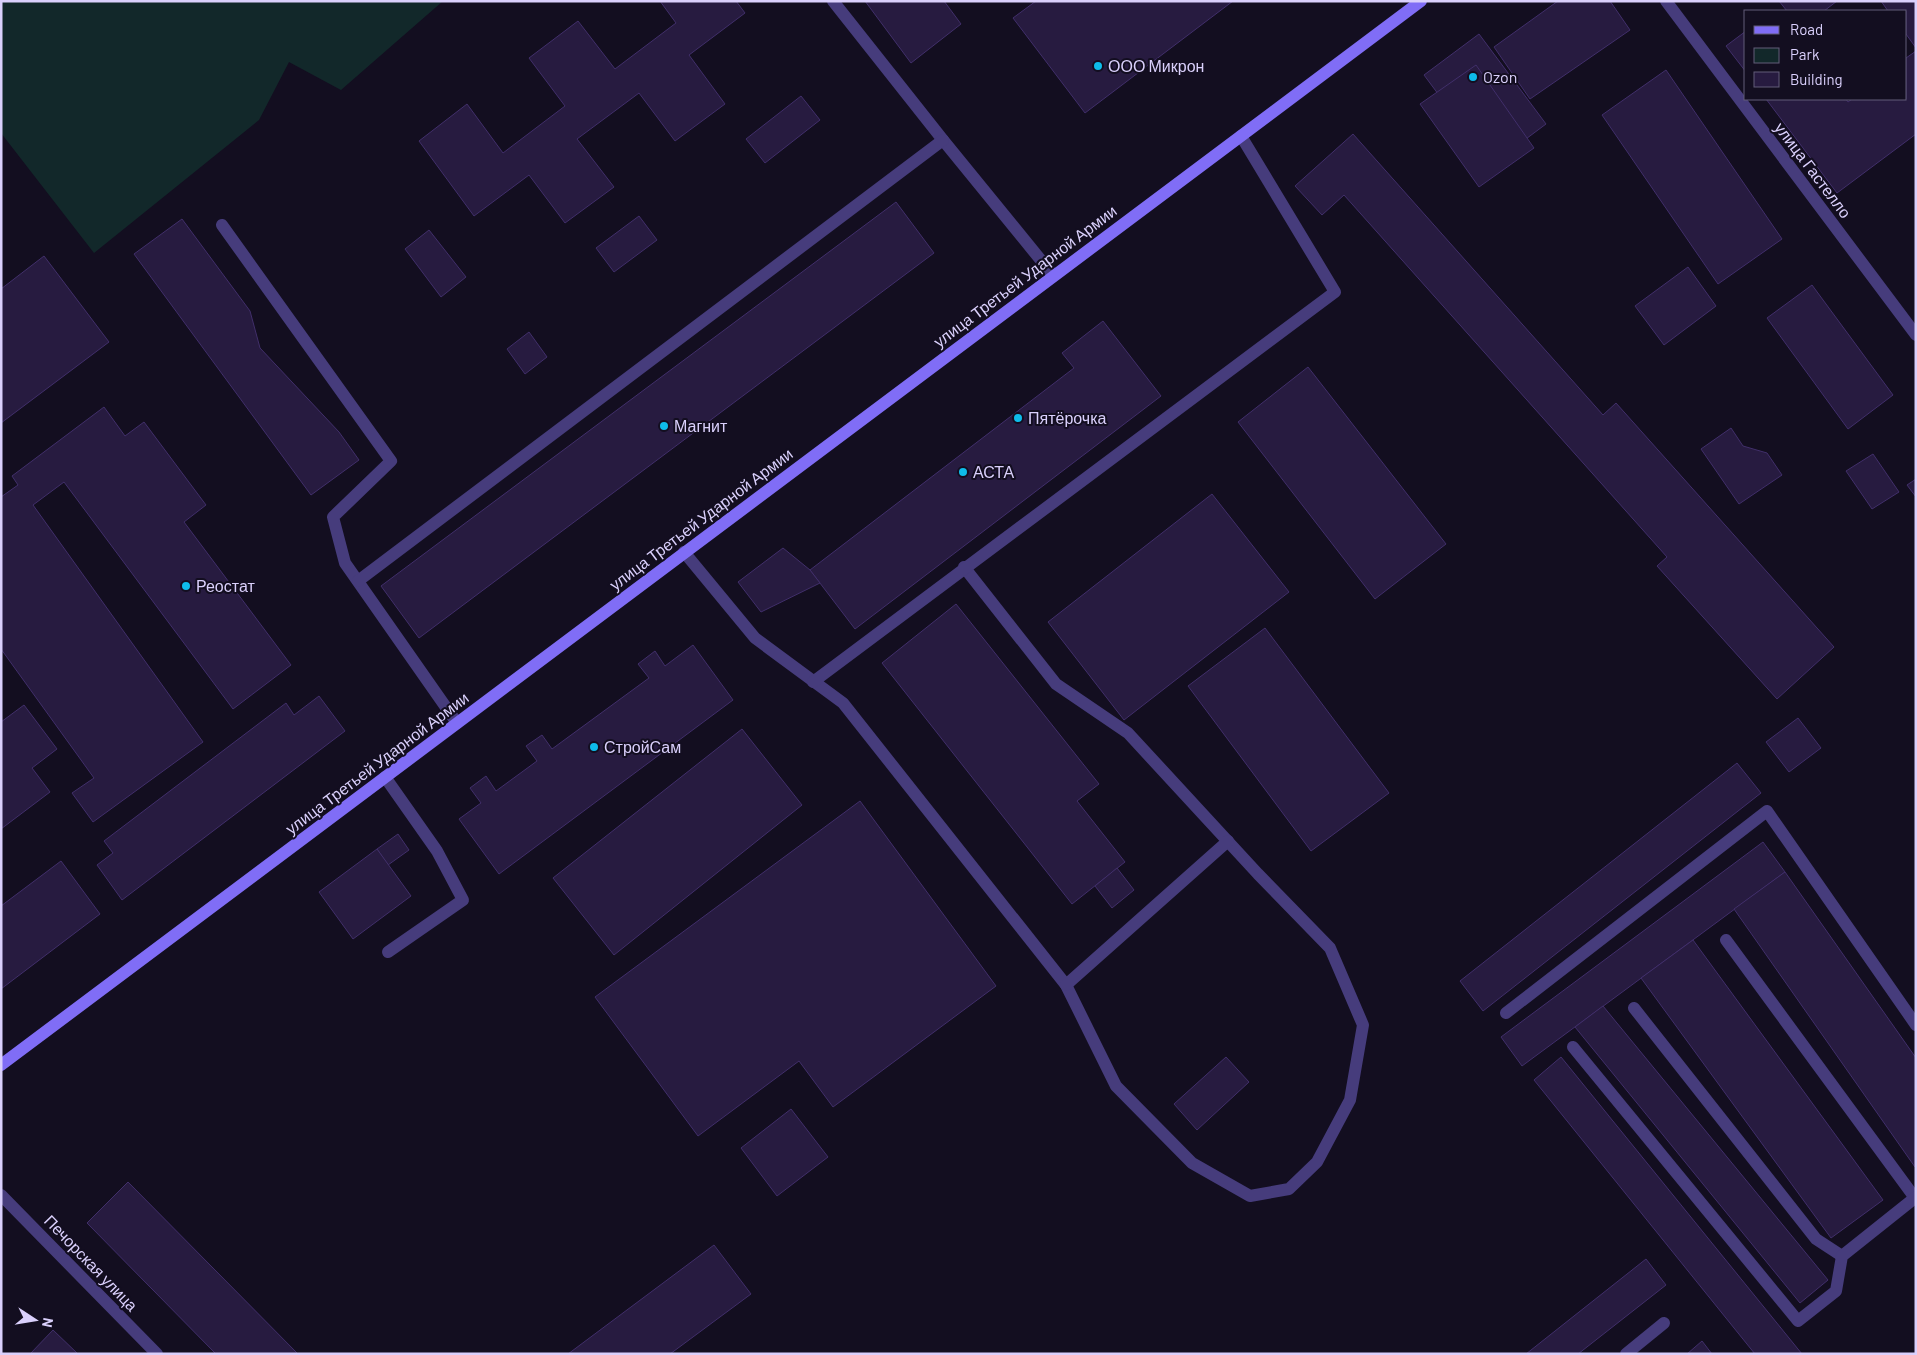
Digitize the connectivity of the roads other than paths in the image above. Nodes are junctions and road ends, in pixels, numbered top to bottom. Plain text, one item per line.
1 (833, 1) edge
2 (1421, 1) edge
3 (1666, 1) edge
4 (1241, 136) junction
5 (942, 140) junction
6 (222, 225) dead end
7 (1053, 275) junction
8 (1916, 335) edge
9 (684, 552) junction
10 (964, 568) junction
11 (358, 581) junction
12 (814, 682) junction
13 (457, 723) junction
14 (385, 777) junction
15 (1228, 841) junction
16 (1726, 940) dead end
17 (388, 952) dead end
18 (1066, 985) junction
19 (1634, 1008) dead end
20 (1506, 1013) dead end
21 (1916, 1025) edge
22 (1573, 1047) dead end
23 (1, 1066) edge
24 (1, 1195) edge
25 (1915, 1197) edge
26 (1842, 1256) junction
27 (1664, 1323) dead end
28 (157, 1354) edge
29 (1626, 1354) edge

1 - 5 street
2 - 4 main road, улица Третьей Ударной Армии
3 - 8 street, улица Гастелло
4 - 7 main road, улица Третьей Ударной Армии
4 - 10 street
5 - 7 street
5 - 11 street
6 - 11 street
7 - 9 main road, улица Третьей Ударной Армии
9 - 12 street
9 - 13 main road, улица Третьей Ударной Армии
10 - 12 street
10 - 15 street
11 - 13 street
12 - 18 street
13 - 14 main road, улица Третьей Ударной Армии
14 - 17 street
14 - 23 main road, улица Третьей Ударной Армии
15 - 18 street
15 - 18 street
16 - 25 street
19 - 26 street
20 - 21 street
22 - 26 street
24 - 28 street, Печорская улица
25 - 26 street
27 - 29 street

